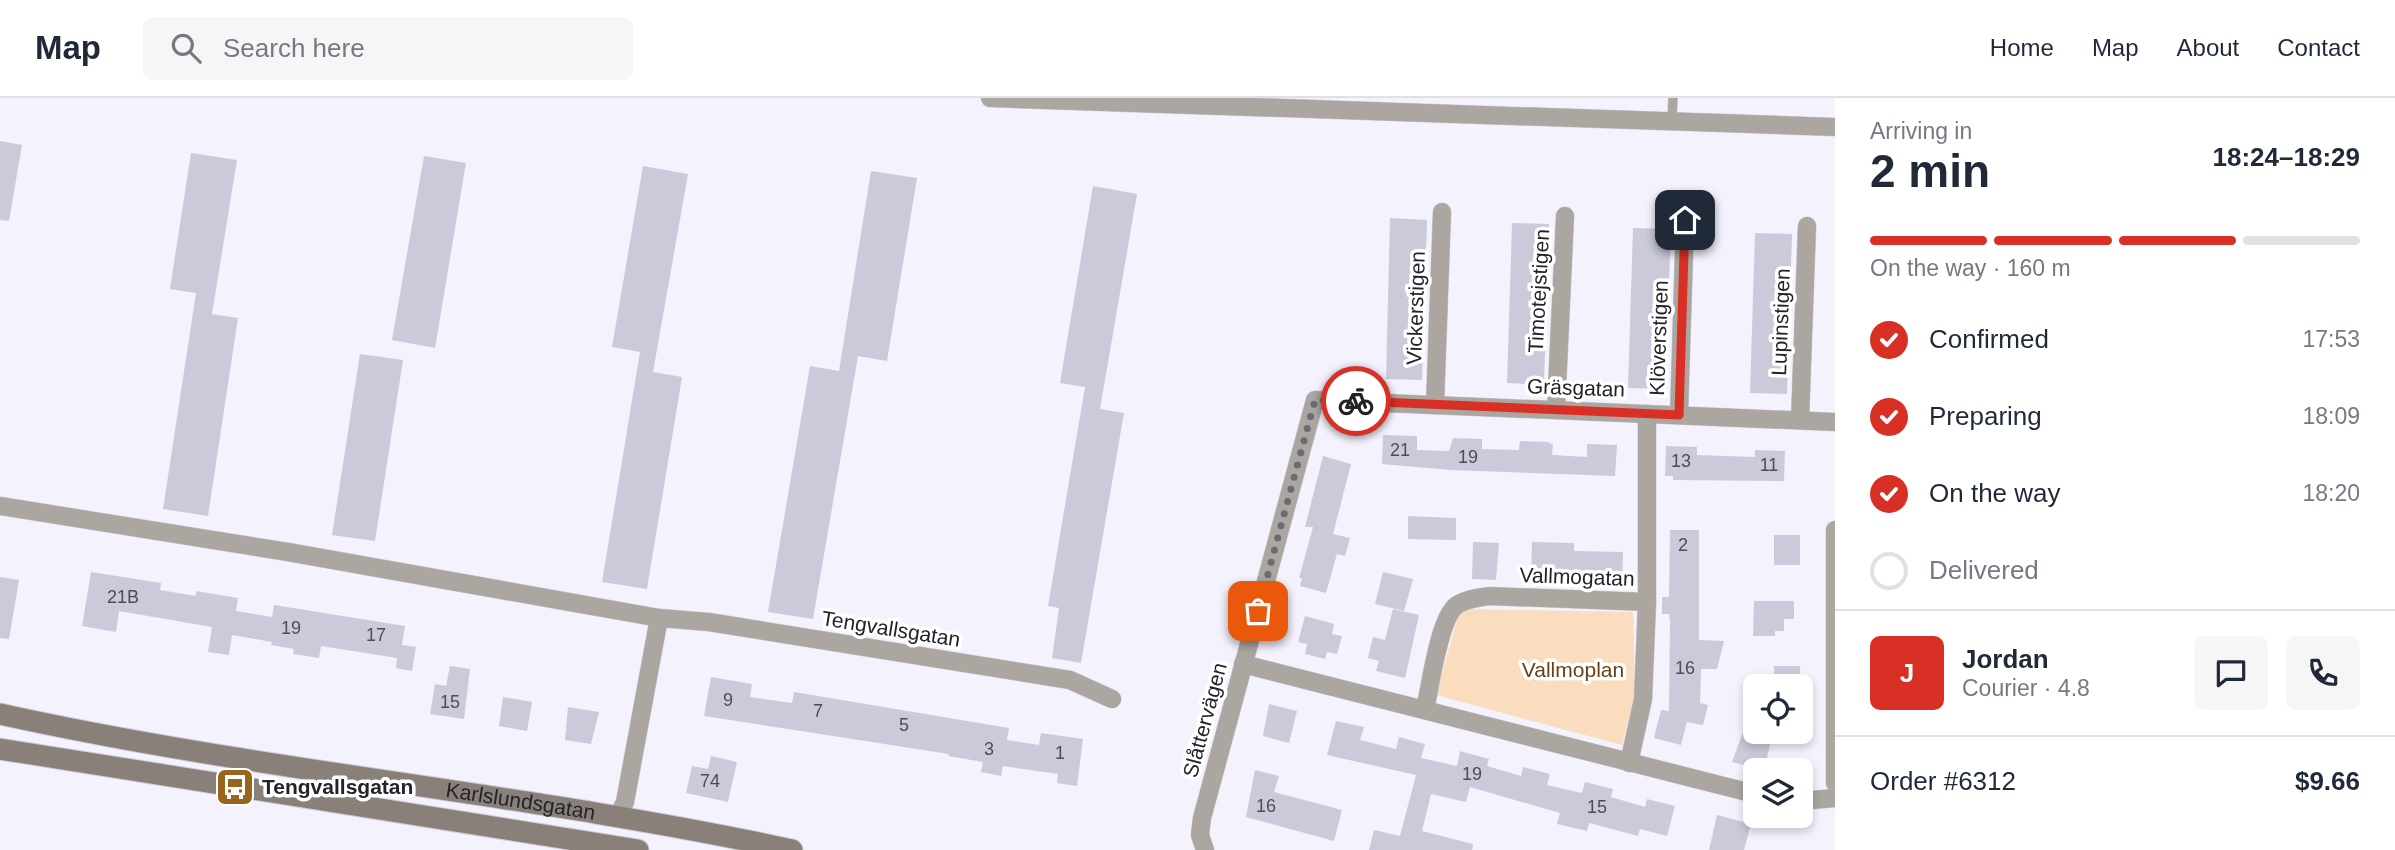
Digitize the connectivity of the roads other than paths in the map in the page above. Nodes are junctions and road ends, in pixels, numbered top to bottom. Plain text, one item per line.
1 (990, 98) edge
2 (1672, 98) edge
3 (1234, 102) edge
4 (1672, 121) junction
5 (1835, 127) edge
6 (1442, 212) dead end
7 (1565, 216) dead end
8 (1685, 220) dead end
9 (1807, 226) dead end
10 (1315, 400) joint
11 (1435, 405) junction
12 (1556, 410) junction
13 (1647, 414) junction
14 (1679, 415) junction
15 (1800, 420) junction
16 (1835, 422) edge
17 (0, 506) edge
18 (1835, 530) edge
19 (1647, 603) junction
20 (659, 618) junction
21 (1243, 664) junction
22 (1112, 699) dead end
23 (1425, 710) junction
24 (0, 714) edge
25 (0, 748) edge
26 (1629, 763) junction
27 (1835, 783) edge
28 (1743, 791) edge
29 (1835, 798) edge
30 (1813, 800) edge
31 (617, 818) junction
32 (602, 847) edge
33 (638, 850) edge
34 (792, 850) edge
35 (1205, 850) edge

1 - 3 street
2 - 4 lane
3 - 4 street
4 - 5 street
6 - 11 street, Vickerstigen
7 - 12 street, Timotejstigen
8 - 14 street, Klöverstigen
9 - 15 street, Lupinstigen
10 - 11 street, Gräsgatan
10 - 21 street, Slåttervägen
11 - 12 street, Gräsgatan
12 - 13 street, Gräsgatan
13 - 14 street, Gräsgatan
13 - 19 street
14 - 15 street, Gräsgatan
15 - 16 street, Gräsgatan
17 - 20 street, Tengvallsgatan
18 - 27 street
19 - 23 street, Vallmogatan
19 - 26 street, Vallmogatan
20 - 22 street, Tengvallsgatan
20 - 31 street
21 - 23 street
21 - 35 street, Slåttervägen
23 - 26 street
24 - 31 main road, Karlslundsgatan
25 - 32 main road, Karlslundsgatan
26 - 28 street
29 - 30 street
31 - 32 main road
31 - 34 main road, Karlslundsgatan
32 - 33 main road, Karlslundsgatan

